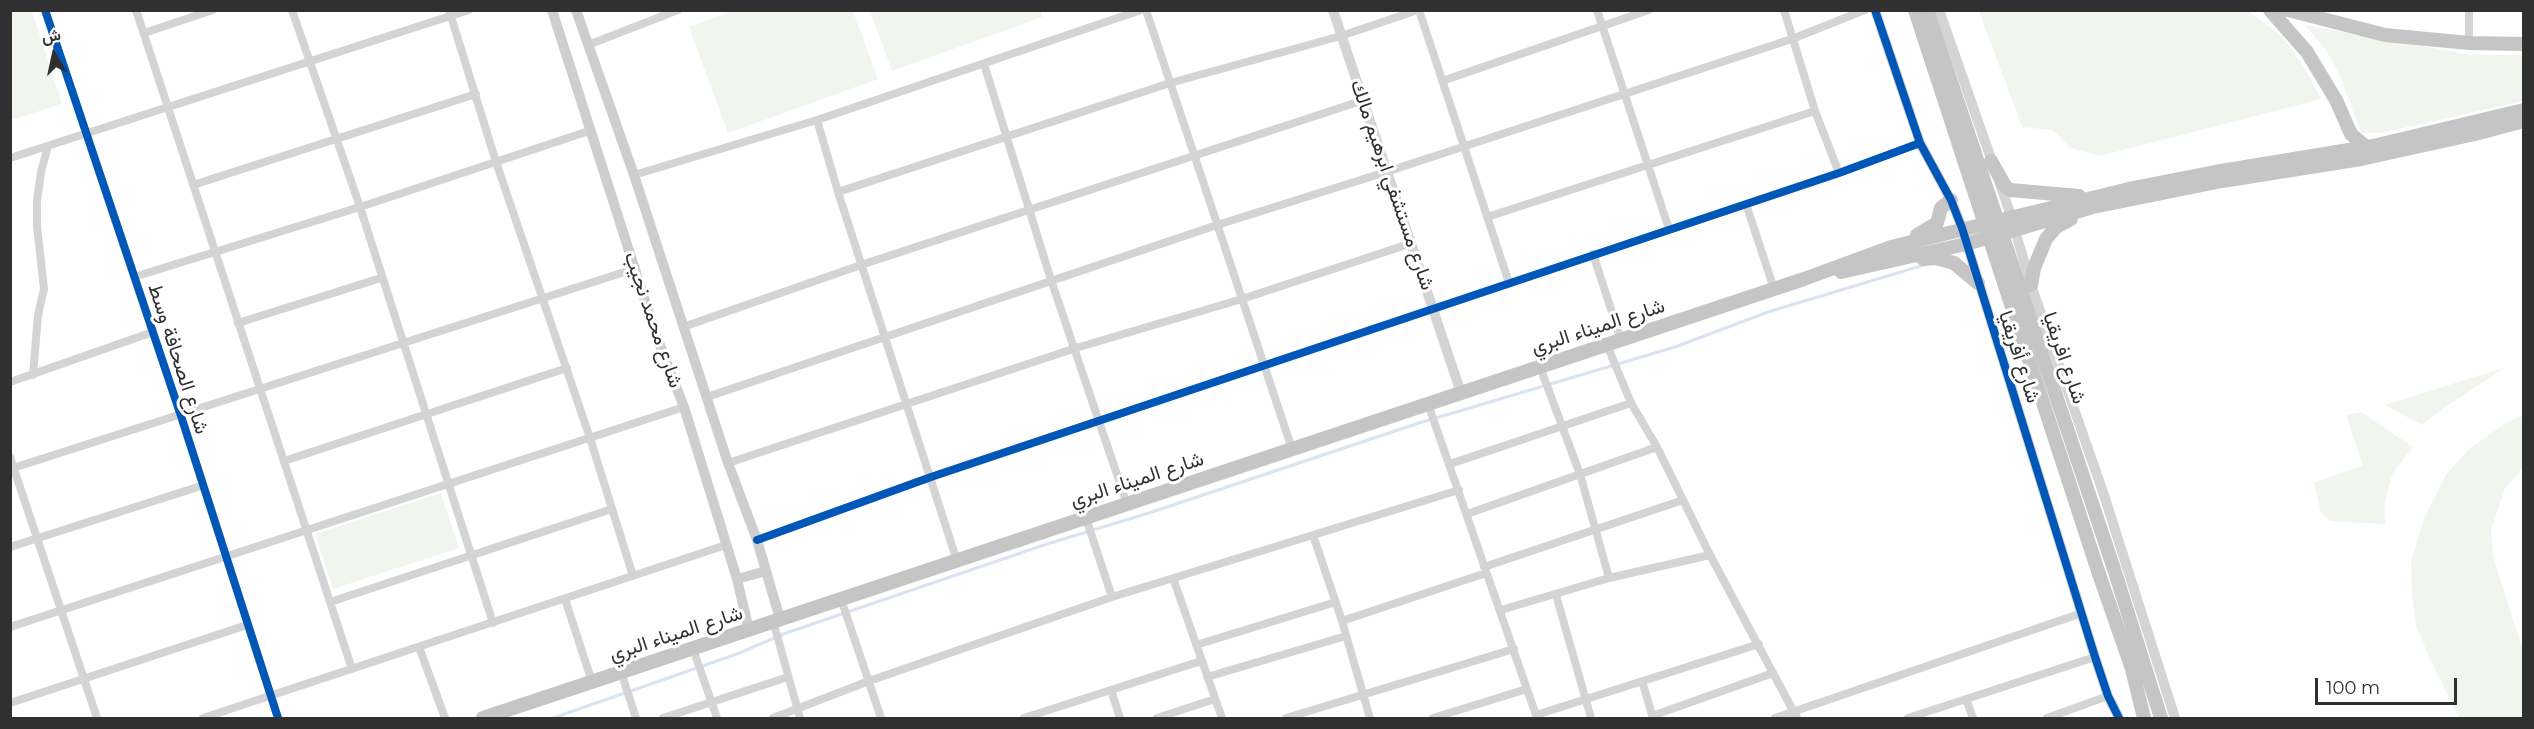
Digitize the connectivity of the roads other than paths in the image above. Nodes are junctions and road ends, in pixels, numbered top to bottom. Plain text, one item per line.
1 (45, 10) edge
2 (136, 10) edge
3 (213, 10) edge
4 (292, 10) edge
5 (469, 10) edge
6 (552, 10) edge
7 (576, 10) edge
8 (678, 10) edge
9 (1140, 10) edge
10 (1146, 10) edge
11 (1333, 10) edge
12 (1419, 10) edge
13 (1597, 10) edge
14 (1649, 10) edge
15 (1784, 10) edge
16 (1865, 10) edge
17 (1875, 10) edge
18 (1915, 10) edge
19 (1927, 10) edge
20 (1939, 10) edge
21 (2270, 10) edge
22 (2288, 10) edge
23 (2469, 10) edge
24 (450, 13) edge
25 (1116, 15) edge
26 (1602, 27) junction
27 (144, 33) junction
28 (1341, 36) junction
29 (1792, 39) junction
30 (2469, 43) junction
31 (588, 45) junction
32 (2523, 45) edge
33 (309, 61) junction
34 (984, 64) junction
35 (1442, 81) junction
36 (1170, 83) junction
37 (476, 94) junction
38 (1624, 94) junction
39 (1364, 100) junction
40 (168, 107) junction
41 (2523, 110) edge
42 (1815, 111) junction
43 (817, 120) junction
44 (2523, 121) edge
45 (589, 131) junction
46 (85, 134) junction
47 (1007, 137) junction
48 (336, 139) junction
49 (1920, 143) junction
50 (48, 146) junction
51 (2365, 146) junction
52 (1464, 147) junction
53 (1194, 156) junction
54 (10, 158) edge
55 (1991, 161) junction
56 (496, 162) junction
57 (1648, 165) junction
58 (1386, 172) junction
59 (1839, 173) junction
60 (634, 175) junction
61 (194, 185) junction
62 (838, 192) junction
63 (1951, 200) junction
64 (2093, 202) junction
65 (1746, 204) junction
66 (360, 207) junction
67 (1029, 210) junction
68 (1487, 217) junction
69 (2013, 223) junction
70 (1217, 225) junction
71 (1962, 228) junction
72 (1669, 229) junction
73 (1412, 243) junction
74 (1966, 243) junction
75 (215, 251) junction
76 (1892, 253) junction
77 (1593, 254) junction
78 (861, 265) junction
79 (634, 269) junction
80 (134, 277) junction
81 (381, 278) junction
82 (1052, 280) junction
83 (1509, 282) junction
84 (1978, 283) junction
85 (2031, 285) junction
86 (1774, 289) junction
87 (544, 298) junction
88 (1242, 299) junction
89 (1433, 308) junction
90 (238, 324) junction
91 (683, 327) junction
92 (153, 332) junction
93 (885, 336) junction
94 (1621, 340) junction
95 (403, 345) junction
96 (1607, 345) junction
97 (1076, 348) junction
98 (1264, 365) junction
99 (1540, 367) junction
100 (567, 368) junction
101 (33, 375) junction
102 (10, 382) edge
103 (261, 390) junction
104 (1461, 393) junction
105 (707, 397) junction
106 (1631, 403) junction
107 (1428, 404) junction
108 (906, 406) junction
109 (684, 407) junction
110 (426, 414) junction
111 (181, 416) junction
112 (1099, 421) junction
113 (1563, 426) junction
114 (590, 438) junction
115 (1657, 447) junction
116 (1292, 449) junction
117 (10, 457) edge
118 (284, 461) junction
119 (728, 463) junction
120 (1450, 464) junction
121 (12, 469) edge
122 (1580, 474) junction
123 (931, 477) junction
124 (448, 484) junction
125 (201, 486) junction
126 (1459, 490) junction
127 (1683, 500) junction
128 (1127, 504) junction
129 (612, 509) junction
130 (1467, 514) junction
131 (1086, 518) junction
132 (307, 530) junction
133 (1597, 530) junction
134 (1313, 535) junction
135 (37, 538) junction
136 (757, 540) junction
137 (726, 545) junction
138 (10, 547) edge
139 (1710, 555) junction
140 (471, 556) junction
141 (225, 557) junction
142 (957, 561) junction
143 (1485, 570) junction
144 (766, 571) junction
145 (633, 576) junction
146 (1173, 578) junction
147 (1609, 578) junction
148 (737, 579) junction
149 (1556, 595) junction
150 (1112, 597) junction
151 (565, 599) junction
152 (841, 599) junction
153 (330, 602) junction
154 (1336, 602) junction
155 (61, 610) junction
156 (1501, 610) junction
157 (2082, 613) junction
158 (777, 620) junction
159 (1342, 621) junction
160 (493, 623) junction
161 (247, 625) junction
162 (10, 627) edge
163 (749, 630) junction
164 (1346, 636) junction
165 (1759, 644) junction
166 (1196, 645) junction
167 (419, 647) junction
168 (693, 649) junction
169 (1514, 649) junction
170 (2096, 657) junction
171 (1201, 661) junction
172 (352, 669) junction
173 (621, 672) junction
174 (1773, 673) junction
175 (788, 677) junction
176 (1207, 677) junction
177 (84, 678) junction
178 (869, 681) junction
179 (1642, 681) junction
180 (592, 682) junction
181 (1527, 689) junction
182 (1111, 690) junction
183 (271, 696) junction
184 (1363, 696) junction
185 (2108, 696) junction
186 (1215, 699) junction
187 (1585, 699) junction
188 (1966, 699) junction
189 (10, 703) edge
190 (712, 703) junction
191 (799, 714) edge
192 (1796, 715) edge
193 (1537, 716) edge
194 (1653, 717) edge
195 (97, 718) edge
196 (203, 718) edge
197 (278, 718) edge
198 (445, 718) edge
199 (483, 718) edge
200 (636, 718) edge
201 (663, 718) edge
202 (717, 718) edge
203 (773, 718) edge
204 (881, 718) edge
205 (1030, 718) edge
206 (1120, 718) edge
207 (1157, 718) edge
208 (1222, 718) edge
209 (1286, 718) edge
210 (1370, 718) edge
211 (1433, 718) edge
212 (1591, 718) edge
213 (1775, 718) edge
214 (1908, 718) edge
215 (1973, 718) edge
216 (2047, 718) edge
217 (2119, 718) edge
218 (2144, 718) edge
219 (2161, 718) edge
220 (2175, 718) edge

1 - 46 street, شارع الصحافة وسط
2 - 27 street
3 - 27 street
4 - 33 street
5 - 24 street
6 - 45 main road, شارع محمد نجيب
7 - 31 main road, شارع محمد نجيب
8 - 31 street
9 - 25 street
10 - 36 street
11 - 28 street, شارع مستشفي ابرهيم مالك
12 - 28 street
12 - 35 street
13 - 26 street
14 - 26 street
15 - 29 street
16 - 29 street
17 - 49 street, شارع أفريقيا
18 - 218 highway, شارع افريقيا, bridge
19 - 219 highway, شارع افريقيا, bridge
20 - 55 street, شارع أفريقيا
21 - 51 highway
22 - 30 highway
23 - 30 street
24 - 33 street
24 - 37 street
25 - 34 street
26 - 35 street
26 - 38 street
27 - 40 street
28 - 36 street
28 - 39 street, شارع مستشفي ابرهيم مالك
29 - 38 street
29 - 42 street
30 - 32 highway
31 - 60 main road, شارع محمد نجيب
33 - 40 street
33 - 48 street
34 - 43 street
34 - 47 street
35 - 52 street
36 - 47 street
36 - 53 street
37 - 48 street
37 - 56 street
38 - 52 street
38 - 57 street
39 - 53 street
39 - 58 street, شارع مستشفي ابرهيم مالك
40 - 46 street
40 - 61 street
41 - 51 highway
42 - 57 street
42 - 59 street
43 - 60 street
43 - 62 street
44 - 64 highway
45 - 56 street
45 - 79 main road, شارع محمد نجيب
46 - 50 street
46 - 80 street, شارع الصحافة وسط
47 - 62 street
47 - 67 street
48 - 61 street
48 - 66 street
49 - 59 street
49 - 63 street, شارع أفريقيا
50 - 54 street
50 - 101 street
51 - 64 highway
52 - 58 street
52 - 68 street
53 - 67 street
53 - 70 street
55 - 64 highway
55 - 69 street, شارع أفريقيا
56 - 66 street
56 - 87 street
57 - 68 street
57 - 72 street
58 - 70 street
58 - 73 street, شارع مستشفي ابرهيم مالك
59 - 65 street
60 - 91 main road, شارع محمد نجيب
61 - 75 street
62 - 78 street
63 - 71 street, شارع أفريقيا
63 - 76 highway
64 - 69 highway
64 - 85 highway
65 - 72 street
65 - 86 street
66 - 75 street
66 - 81 street
67 - 78 street
67 - 82 street
68 - 83 street
69 - 71 highway
69 - 74 highway
69 - 85 street, شارع أفريقيا
70 - 82 street
70 - 88 street
71 - 74 street, شارع أفريقيا
71 - 76 highway
72 - 77 street
73 - 88 street
73 - 89 street, شارع مستشفي ابرهيم مالك
74 - 76 highway
74 - 84 street, شارع أفريقيا
75 - 80 street
75 - 90 street
76 - 84 highway
76 - 86 highway, شارع الميناء البري
77 - 83 street
77 - 94 street
78 - 91 street
78 - 93 street
79 - 87 street
79 - 109 main road, شارع محمد نجيب
80 - 92 street, شارع الصحافة وسط
81 - 90 street
81 - 95 street
82 - 93 street
82 - 97 street
83 - 89 street
84 - 157 street, شارع أفريقيا
85 - 220 street, شارع أفريقيا
86 - 94 highway, شارع الميناء البري
87 - 95 street
87 - 100 street
88 - 97 street
88 - 98 street
89 - 98 street
89 - 104 street, شارع مستشفي ابرهيم مالك
90 - 103 street
91 - 105 main road, شارع محمد نجيب
92 - 101 street
92 - 111 street, شارع الصحافة وسط
93 - 105 street
93 - 108 street
94 - 96 highway, شارع الميناء البري
95 - 103 street
95 - 110 street
96 - 99 highway, شارع الميناء البري
96 - 106 street
97 - 108 street
97 - 112 street
98 - 112 street
98 - 116 street
99 - 104 highway, شارع الميناء البري
99 - 113 street
100 - 110 street
100 - 114 street
101 - 102 street
103 - 111 street
103 - 118 street
104 - 107 highway, شارع الميناء البري
105 - 119 main road, شارع محمد نجيب
106 - 113 street
106 - 115 street
107 - 116 highway, شارع الميناء البري
107 - 120 street
108 - 119 street
108 - 123 street
109 - 114 street
109 - 137 main road, شارع محمد نجيب
110 - 118 street
110 - 124 street
111 - 121 street
111 - 125 street, شارع الصحافة وسط
112 - 123 street
112 - 128 street
113 - 120 street
113 - 122 street
114 - 124 street
114 - 129 street
115 - 122 street
115 - 127 street
116 - 128 highway, شارع الميناء البري
117 - 121 street
118 - 132 street
119 - 136 main road, شارع محمد نجيب
120 - 126 street
121 - 135 street
122 - 130 street
122 - 133 street
123 - 136 street
123 - 142 street
124 - 132 street
124 - 140 street
125 - 135 street
125 - 141 street, شارع الصحافة وسط
126 - 130 street
126 - 134 street
127 - 133 street
127 - 139 street
128 - 131 highway, شارع الميناء البري
129 - 140 street
129 - 145 street
130 - 143 street
131 - 142 highway, شارع الميناء البري
131 - 150 street
132 - 141 street
132 - 153 street
133 - 143 street
133 - 147 street
134 - 146 street
134 - 154 street
135 - 138 street
135 - 155 street
136 - 144 main road, شارع محمد نجيب
137 - 145 street
137 - 148 main road, شارع محمد نجيب
139 - 147 street
139 - 165 street
140 - 153 street
140 - 160 street
141 - 155 street
141 - 161 street, شارع الصحافة وسط
142 - 152 highway, شارع الميناء البري
143 - 156 street
143 - 159 street
144 - 148 main road
144 - 158 main road, شارع محمد نجيب
145 - 151 street
146 - 150 street
146 - 166 street
147 - 149 street
148 - 163 main road, شارع محمد نجيب
149 - 156 street
149 - 187 street
150 - 178 street
151 - 160 street
151 - 180 street
152 - 158 highway, شارع الميناء البري
152 - 178 street
153 - 172 street
154 - 159 street
154 - 166 street
155 - 162 street
155 - 177 street
156 - 169 street
157 - 170 street, شارع أفريقيا
157 - 192 street
158 - 163 highway, شارع الميناء البري
158 - 175 street
159 - 164 street
160 - 167 street
161 - 177 street
161 - 183 street, شارع الصحافة وسط
163 - 168 highway, شارع الميناء البري
164 - 176 street
164 - 184 street
165 - 174 street
165 - 179 street
166 - 171 street
167 - 172 street
167 - 198 street
168 - 173 highway, شارع الميناء البري
168 - 190 street
169 - 181 street
169 - 184 street
170 - 185 street, شارع أفريقيا
170 - 188 street
171 - 176 street
171 - 182 street
172 - 183 street
173 - 180 highway, شارع الميناء البري
173 - 200 street
174 - 192 street
174 - 194 street
175 - 190 street
175 - 191 street
176 - 186 street
177 - 189 street
177 - 195 street
178 - 191 street
178 - 204 street
179 - 187 street
179 - 194 street
180 - 199 highway, شارع الميناء البري
181 - 193 street
181 - 211 street
182 - 205 street
182 - 206 street
183 - 196 street
183 - 197 street, شارع الصحافة وسط
184 - 209 street
184 - 210 street
185 - 216 street
185 - 217 street, شارع أفريقيا
186 - 207 street
186 - 208 street
187 - 193 street
187 - 212 street
188 - 214 street
188 - 215 street
190 - 201 street
190 - 202 street
191 - 203 street
192 - 213 street

